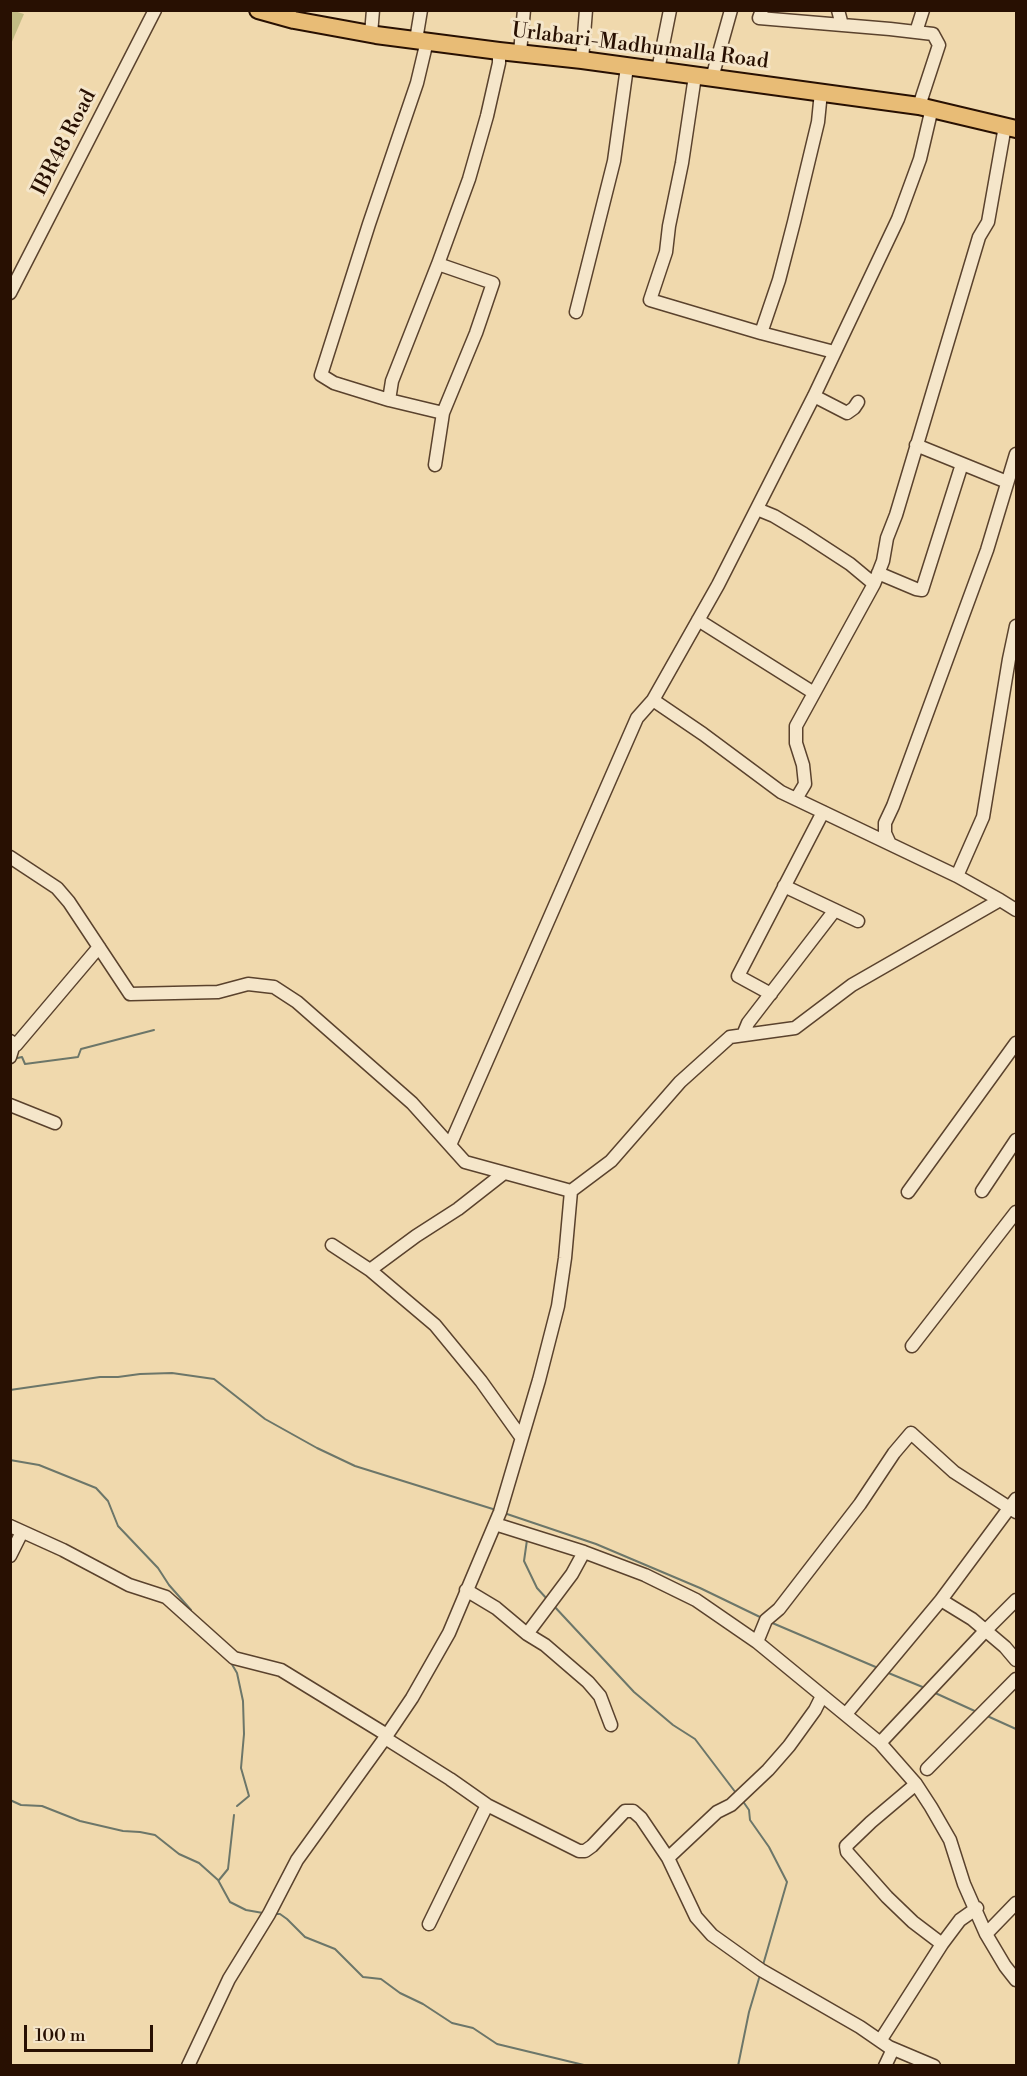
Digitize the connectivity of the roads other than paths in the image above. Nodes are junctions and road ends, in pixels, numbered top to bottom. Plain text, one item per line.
1 (154, 10) edge
2 (258, 10) edge
3 (373, 10) edge
4 (422, 10) edge
5 (524, 10) edge
6 (586, 10) edge
7 (670, 10) edge
8 (730, 10) edge
9 (762, 10) edge
10 (838, 10) edge
11 (923, 10) edge
12 (296, 15) edge
13 (842, 25) junction
14 (916, 32) junction
15 (370, 34) junction
16 (421, 40) junction
17 (499, 51) junction
18 (520, 52) junction
19 (582, 60) junction
20 (627, 67) junction
21 (658, 70) junction
22 (704, 77) junction
23 (820, 92) junction
24 (926, 107) junction
25 (1011, 127) edge
26 (438, 264) junction
27 (10, 293) edge
28 (576, 312) dead end
29 (761, 333) junction
30 (834, 352) junction
31 (814, 396) junction
32 (389, 400) junction
33 (858, 402) dead end
34 (443, 413) junction
35 (916, 446) junction
36 (1017, 454) edge
37 (962, 464) junction
38 (435, 465) dead end
39 (1007, 482) junction
40 (757, 509) junction
41 (876, 579) junction
42 (698, 620) junction
43 (1017, 626) edge
44 (814, 693) junction
45 (653, 700) junction
46 (796, 799) junction
47 (823, 812) junction
48 (890, 844) junction
49 (10, 857) edge
50 (957, 876) junction
51 (784, 886) junction
52 (1000, 900) junction
53 (835, 909) junction
54 (1017, 910) edge
55 (858, 921) dead end
56 (99, 947) junction
57 (771, 994) junction
58 (743, 1035) junction
59 (1017, 1043) edge
60 (12, 1050) edge
61 (10, 1105) edge
62 (55, 1123) dead end
63 (1017, 1140) edge
64 (450, 1145) junction
65 (504, 1173) junction
66 (571, 1191) junction
67 (982, 1191) dead end
68 (908, 1192) dead end
69 (1017, 1212) edge
70 (333, 1245) dead end
71 (370, 1270) junction
72 (912, 1346) dead end
73 (521, 1437) junction
74 (1014, 1506) edge
75 (495, 1524) junction
76 (16, 1529) edge
77 (584, 1552) junction
78 (10, 1556) edge
79 (466, 1590) junction
80 (941, 1600) junction
81 (1017, 1600) edge
82 (985, 1631) junction
83 (527, 1634) junction
84 (757, 1642) junction
85 (1017, 1660) edge
86 (1017, 1679) edge
87 (822, 1696) junction
88 (846, 1714) junction
89 (611, 1725) dead end
90 (386, 1737) junction
91 (880, 1743) junction
92 (927, 1768) dead end
93 (916, 1784) junction
94 (487, 1805) junction
95 (669, 1858) junction
96 (1017, 1903) edge
97 (976, 1908) junction
98 (429, 1924) dead end
99 (986, 1934) junction
100 (942, 1944) junction
101 (1017, 1980) edge
102 (880, 2041) junction
103 (893, 2049) junction
104 (188, 2066) edge
105 (885, 2066) edge
106 (934, 2066) edge

1 - 27 street, IBR48 Road
2 - 12 main road, Urlabari-Madhumalla Road
3 - 15 street
4 - 16 street
5 - 18 street
6 - 19 street
7 - 21 street
8 - 22 street
9 - 13 street
10 - 13 street
11 - 14 street
12 - 15 main road, Urlabari-Madhumalla Road
13 - 14 street
14 - 24 street
15 - 16 main road, Urlabari-Madhumalla Road
16 - 17 main road, Urlabari-Madhumalla Road
16 - 32 street
17 - 18 main road, Urlabari-Madhumalla Road
17 - 26 street
18 - 19 main road, Urlabari-Madhumalla Road
19 - 20 main road, Urlabari-Madhumalla Road
20 - 21 main road, Urlabari-Madhumalla Road
20 - 28 street
21 - 22 main road, Urlabari-Madhumalla Road
22 - 23 main road, Urlabari-Madhumalla Road
22 - 29 street
23 - 24 main road, Urlabari-Madhumalla Road
23 - 29 street
24 - 25 main road, Urlabari-Madhumalla Road
24 - 30 street
25 - 35 street
26 - 32 street
26 - 34 street
29 - 30 street
30 - 31 street
31 - 33 street
31 - 40 street
32 - 34 street
34 - 38 street
35 - 37 street
35 - 41 street
36 - 39 street
37 - 39 street
37 - 41 street
39 - 48 street
40 - 41 street
40 - 42 street
41 - 44 street
42 - 44 street
42 - 45 street
43 - 50 street
44 - 46 street
45 - 46 street
45 - 64 street
46 - 47 street
47 - 48 street
47 - 51 street
48 - 50 street
49 - 56 street
50 - 52 street
51 - 53 street
51 - 57 street
52 - 54 street
52 - 58 street
53 - 55 street
53 - 57 street
56 - 60 street
56 - 64 street
57 - 58 street
58 - 66 street
59 - 68 street
61 - 62 street
63 - 67 street
64 - 65 street
65 - 66 street
65 - 71 street
66 - 73 street
69 - 72 street
70 - 71 street
71 - 73 street
73 - 75 street
74 - 80 street
74 - 84 street
75 - 77 street
75 - 79 street
76 - 78 street
76 - 90 street
77 - 83 street
77 - 84 street
79 - 83 street
79 - 90 street
80 - 82 street
80 - 88 street
81 - 82 street
82 - 85 street
82 - 91 street
83 - 89 street
84 - 87 street
86 - 92 street
87 - 88 street
87 - 95 street
88 - 91 street
90 - 94 street
90 - 104 street
91 - 93 street
93 - 97 street
93 - 100 street
94 - 95 street
94 - 98 street
95 - 102 street
96 - 99 street
97 - 99 street
97 - 100 street
99 - 101 street
100 - 102 street
102 - 103 street
103 - 105 street
103 - 106 street

